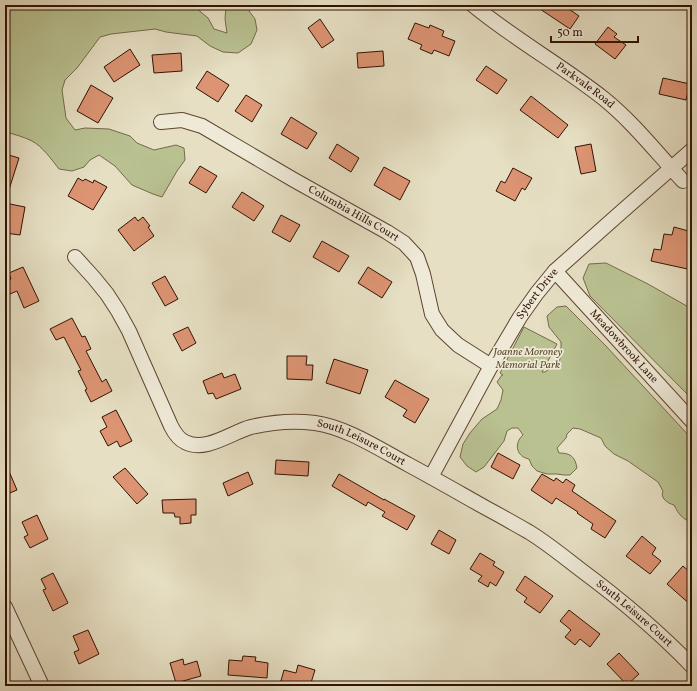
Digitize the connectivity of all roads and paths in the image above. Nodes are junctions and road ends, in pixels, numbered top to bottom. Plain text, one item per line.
1 (474, 5) edge
2 (161, 122) dead end
3 (692, 150) edge
4 (671, 168) junction
5 (683, 181) dead end
6 (75, 257) dead end
7 (556, 271) junction
8 (491, 366) junction
9 (692, 421) edge
10 (431, 477) junction
11 (5, 606) edge
12 (692, 666) edge
13 (42, 686) edge

1 - 4 street, Parkvale Road
2 - 8 street, Columbia Hills Court
3 - 4 street, Sybert Drive
4 - 5 street, Parkvale Road
4 - 7 street, Sybert Drive
6 - 10 street, South Leisure Court
7 - 8 street, Sybert Drive
7 - 9 street, Meadowbrook Lane
8 - 10 street, Sybert Drive
10 - 12 street, South Leisure Court
11 - 13 street

